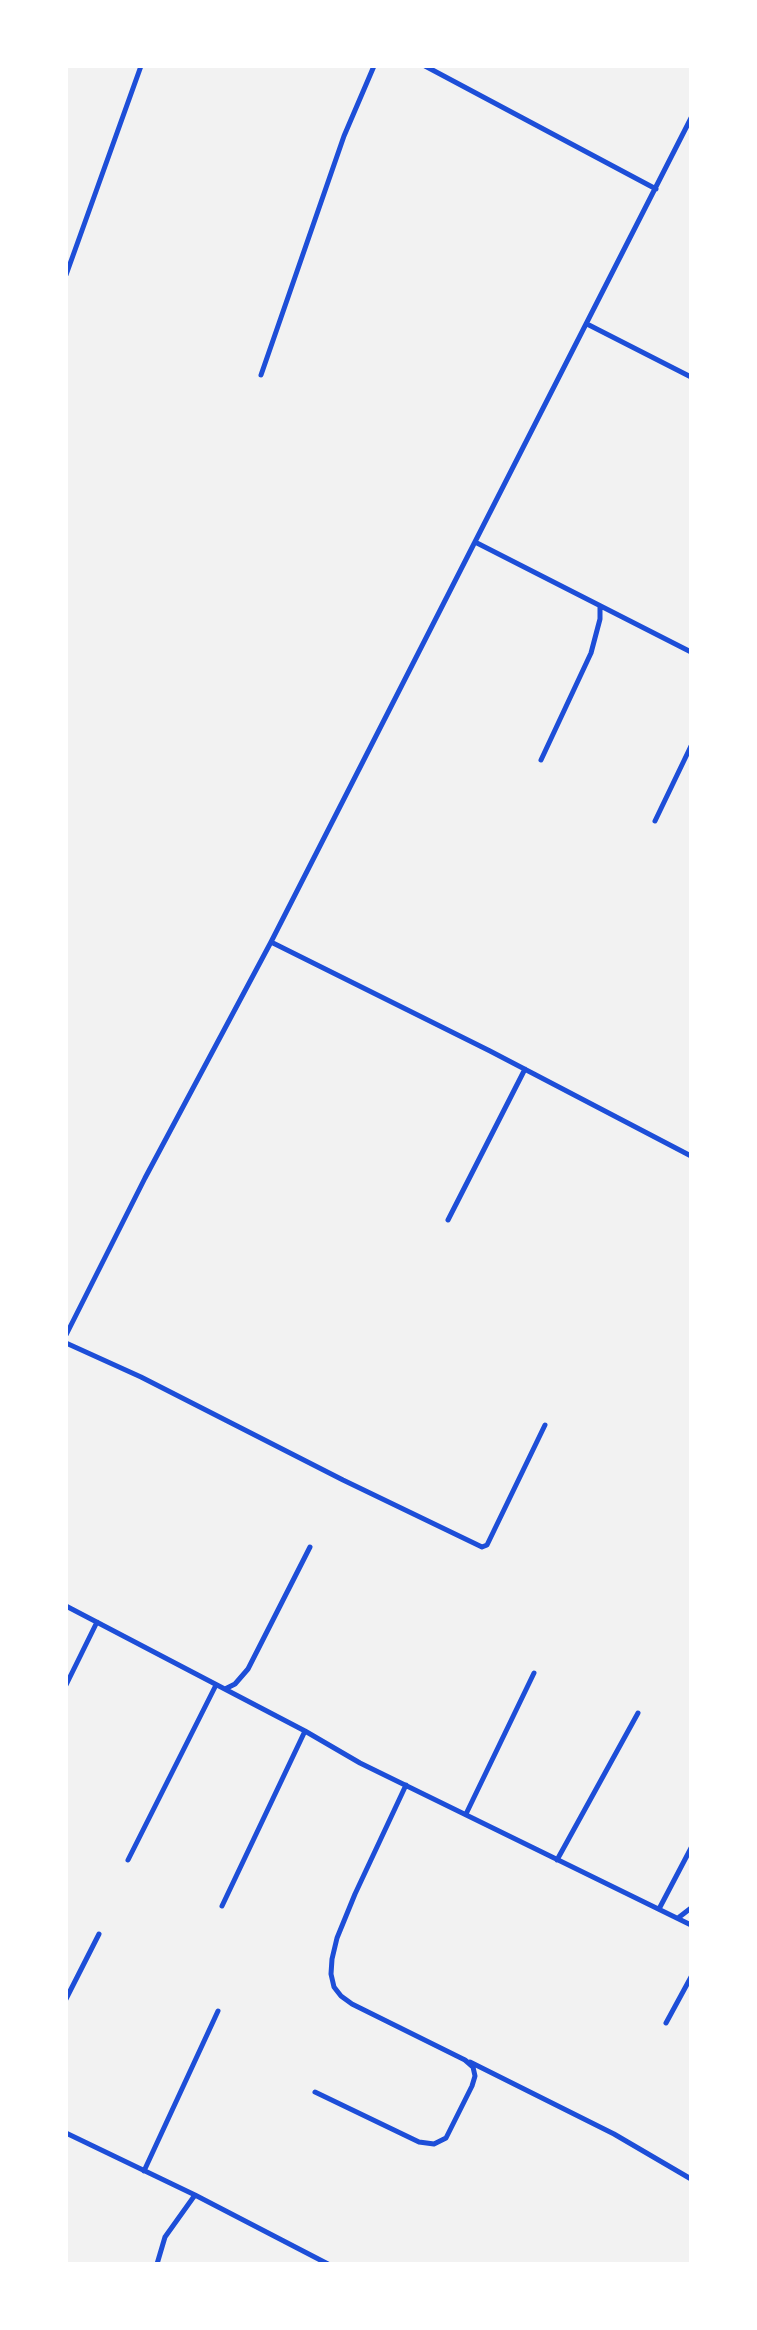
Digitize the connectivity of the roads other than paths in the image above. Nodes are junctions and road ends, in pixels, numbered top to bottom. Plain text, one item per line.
1 (141, 66) edge
2 (374, 66) edge
3 (425, 66) edge
4 (691, 118) edge
5 (656, 189) junction
6 (66, 275) edge
7 (587, 324) junction
8 (261, 375) dead end
9 (691, 377) edge
10 (475, 542) junction
11 (600, 606) junction
12 (691, 652) edge
13 (691, 746) edge
14 (541, 760) dead end
15 (655, 821) dead end
16 (271, 942) junction
17 (525, 1069) junction
18 (691, 1156) edge
19 (448, 1220) dead end
20 (66, 1335) edge
21 (66, 1343) edge
22 (545, 1425) dead end
23 (310, 1547) dead end
24 (66, 1606) edge
25 (97, 1622) junction
26 (534, 1673) dead end
27 (66, 1685) edge
28 (216, 1685) junction
29 (224, 1689) junction
30 (638, 1713) dead end
31 (305, 1731) junction
32 (406, 1785) junction
33 (466, 1814) junction
34 (691, 1848) edge
35 (128, 1860) dead end
36 (557, 1860) junction
37 (222, 1906) dead end
38 (691, 1908) edge
39 (659, 1909) junction
40 (678, 1918) junction
41 (691, 1925) edge
42 (99, 1934) dead end
43 (691, 1977) edge
44 (66, 1999) edge
45 (218, 2011) dead end
46 (666, 2023) dead end
47 (465, 2060) junction
48 (315, 2092) dead end
49 (66, 2133) edge
50 (144, 2171) junction
51 (691, 2179) edge
52 (195, 2195) junction
53 (157, 2264) edge
54 (328, 2264) edge

1 - 6 street
2 - 8 street
3 - 5 street
4 - 5 street
5 - 7 street
7 - 9 street
7 - 10 street
10 - 11 street
10 - 16 street
11 - 12 street
11 - 14 street
13 - 15 street
16 - 17 street
16 - 20 street
17 - 18 street
17 - 19 street
21 - 22 street
23 - 29 street
24 - 25 street
25 - 27 street
25 - 28 street
26 - 33 street
28 - 29 street
28 - 35 street
29 - 31 street
30 - 36 street
31 - 32 street
31 - 37 street
32 - 33 street
32 - 47 street
33 - 36 street
34 - 39 street
36 - 39 street
38 - 40 street
39 - 40 street
40 - 41 street
42 - 44 street
43 - 46 street
45 - 50 street
47 - 48 street
47 - 51 street
49 - 50 street
50 - 52 street
52 - 53 street
52 - 54 street

